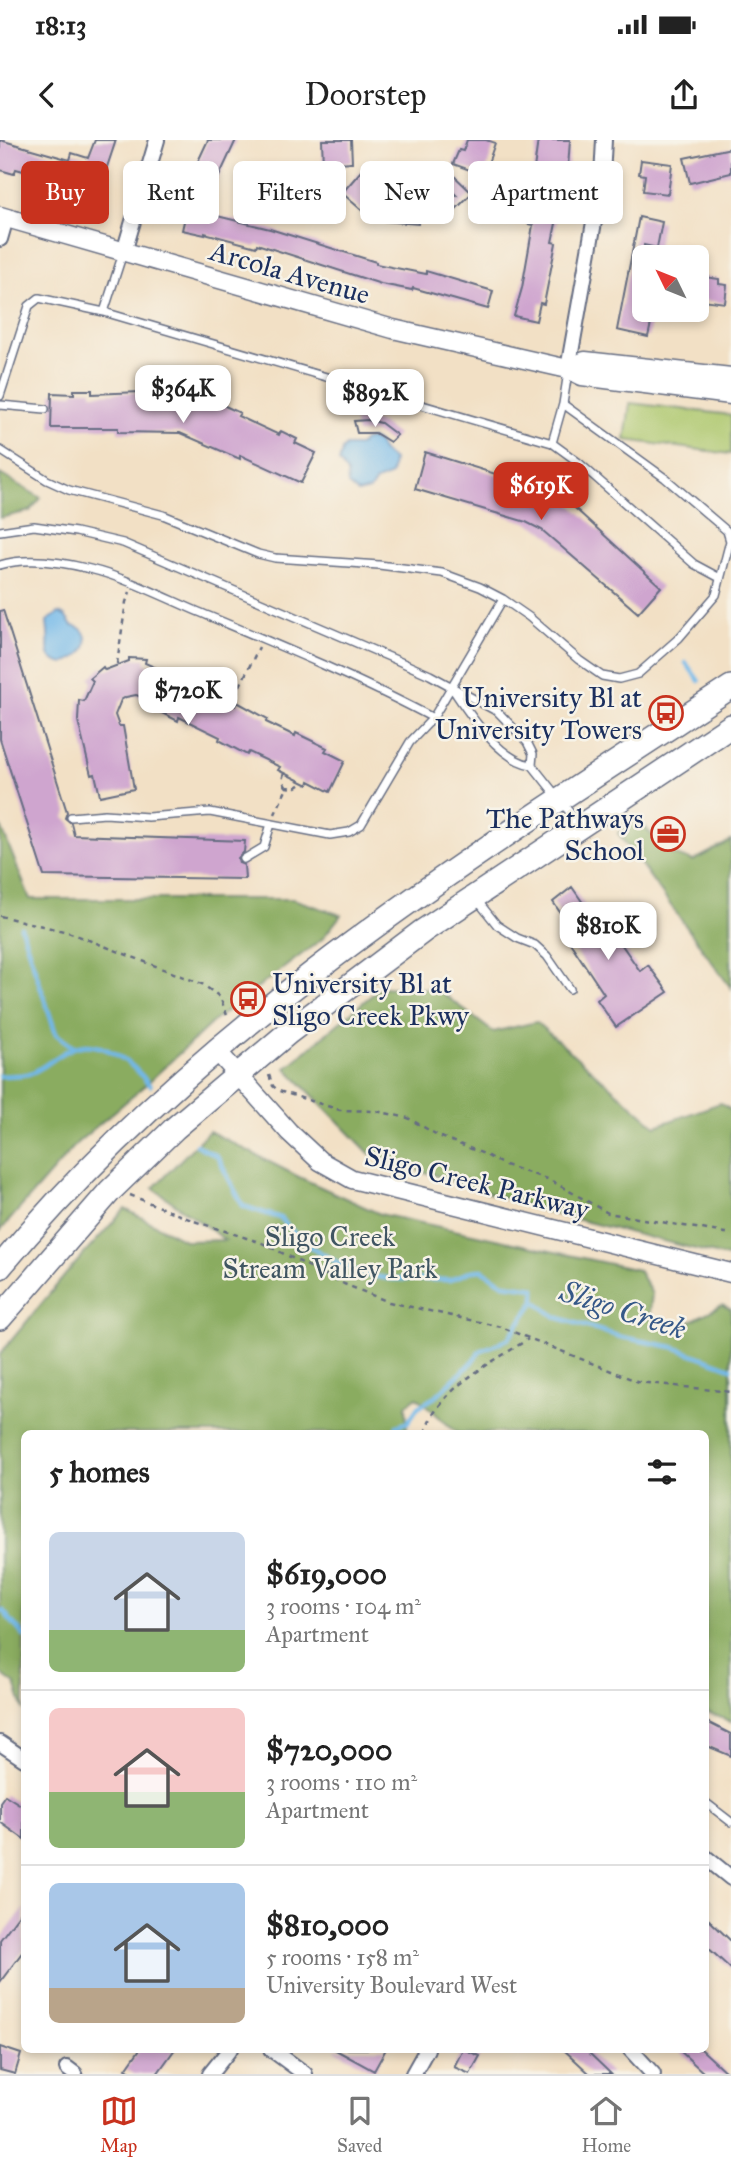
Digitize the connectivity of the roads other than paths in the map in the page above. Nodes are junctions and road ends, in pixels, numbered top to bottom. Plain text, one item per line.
1 (157, 140) edge
2 (604, 140) edge
3 (3, 217) edge
4 (0, 239) edge
5 (124, 252) junction
6 (104, 312) junction
7 (568, 369) junction
8 (731, 377) edge
9 (731, 395) edge
10 (0, 396) edge
11 (563, 404) junction
12 (0, 405) edge
13 (45, 409) dead end
14 (552, 443) junction
15 (0, 450) edge
16 (0, 531) edge
17 (0, 565) edge
18 (720, 578) junction
19 (503, 599) junction
20 (451, 687) junction
21 (731, 687) edge
22 (433, 718) junction
23 (731, 726) edge
24 (532, 765) junction
25 (558, 801) junction
26 (71, 817) dead end
27 (271, 824) junction
28 (581, 827) junction
29 (244, 859) dead end
30 (474, 897) junction
31 (569, 989) dead end
32 (216, 1050) junction
33 (238, 1074) junction
34 (0, 1267) edge
35 (731, 1273) edge
36 (0, 1318) edge
37 (0, 1743) edge
38 (21, 1757) edge
39 (709, 1805) edge
40 (731, 1822) edge
41 (709, 1860) edge
42 (731, 1878) edge
43 (227, 2053) edge
44 (276, 2053) edge
45 (425, 2053) edge
46 (634, 2053) edge
47 (210, 2074) edge
48 (305, 2074) edge
49 (413, 2074) edge
50 (653, 2074) edge

1 - 5 street
2 - 7 street
3 - 4 street
3 - 5 street, Arcola Avenue
5 - 6 lane
5 - 7 street, Arcola Avenue
6 - 10 lane
6 - 14 lane
7 - 8 street, Arcola Avenue
7 - 9 street, Arcola Avenue
7 - 11 lane
11 - 14 lane
11 - 18 lane
12 - 13 lane
14 - 18 lane
15 - 19 lane
16 - 20 lane
17 - 22 lane
18 - 19 lane
19 - 20 lane
20 - 22 lane
20 - 24 lane
20 - 24 lane
21 - 25 main road
22 - 27 lane
23 - 28 main road
24 - 25 lane
25 - 28 lane
25 - 32 main road
26 - 27 lane
27 - 29 lane
28 - 30 main road
30 - 31 lane
30 - 33 main road
32 - 33 street, Sligo Creek Parkway
32 - 34 main road
33 - 35 street, Sligo Creek Parkway
33 - 36 main road
37 - 38 street
39 - 40 lane
41 - 42 street
43 - 47 street
44 - 48 street
45 - 49 street
46 - 50 street

